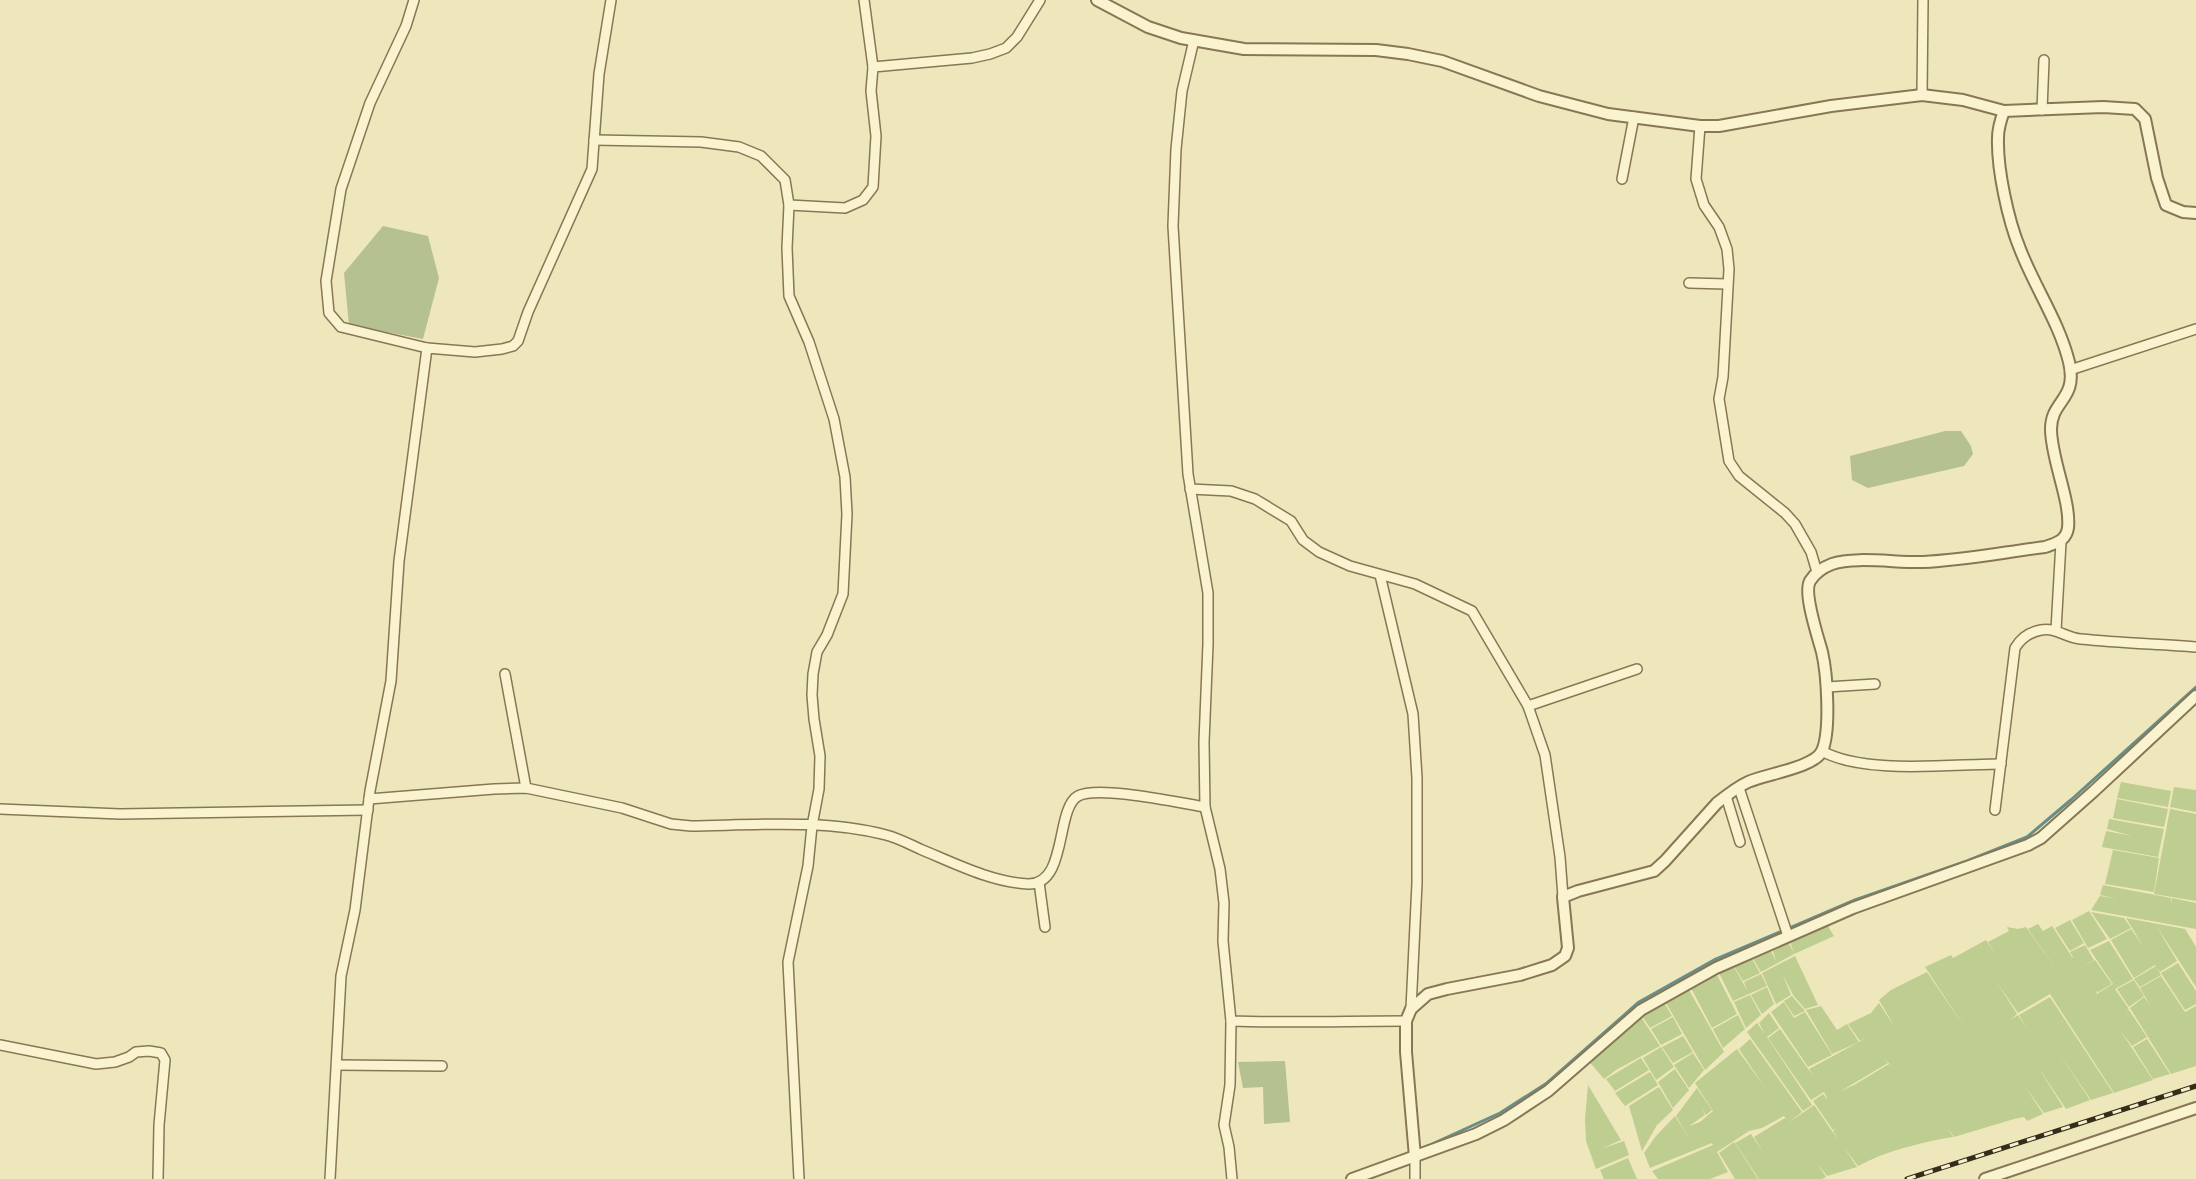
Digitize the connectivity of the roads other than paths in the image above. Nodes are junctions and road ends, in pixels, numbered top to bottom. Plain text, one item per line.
1 (414, 0) edge
2 (611, 0) edge
3 (864, 0) edge
4 (1040, 0) edge
5 (1097, 0) edge
6 (1923, 0) edge
7 (1114, 4) edge
8 (1194, 40) junction
9 (2044, 60) dead end
10 (873, 67) junction
11 (1922, 95) junction
12 (2042, 110) junction
13 (2004, 111) junction
14 (1634, 117) junction
15 (1700, 126) junction
16 (594, 140) junction
17 (1622, 179) dead end
18 (789, 205) junction
19 (2196, 213) edge
20 (1689, 283) dead end
21 (1727, 284) junction
22 (2196, 329) edge
23 (427, 348) junction
24 (2070, 370) junction
25 (1190, 489) junction
26 (2061, 542) junction
27 (1817, 572) junction
28 (1380, 575) junction
29 (2056, 630) junction
30 (2196, 647) edge
31 (1637, 669) dead end
32 (505, 674) dead end
33 (1875, 684) dead end
34 (1827, 687) junction
35 (2196, 696) edge
36 (1528, 706) junction
37 (1822, 751) junction
38 (2001, 764) junction
39 (526, 788) junction
40 (1739, 788) junction
41 (1726, 796) junction
42 (369, 799) junction
43 (1204, 807) junction
44 (0, 809) edge
45 (368, 810) junction
46 (1995, 810) dead end
47 (812, 826) junction
48 (1740, 842) dead end
49 (1040, 882) junction
50 (1563, 897) junction
51 (1045, 927) dead end
52 (1787, 932) junction
53 (1411, 1009) junction
54 (1231, 1021) junction
55 (1406, 1022) junction
56 (0, 1045) edge
57 (336, 1065) junction
58 (442, 1066) dead end
59 (2196, 1108) edge
60 (1415, 1155) junction
61 (158, 1179) edge
62 (330, 1179) edge
63 (799, 1179) edge
64 (1232, 1179) edge
65 (1352, 1179) edge
66 (1414, 1179) edge
67 (1985, 1179) edge

1 - 23 street
2 - 16 street
3 - 10 street
4 - 10 street
5 - 7 street
6 - 11 street
7 - 8 street
8 - 14 street
8 - 25 street
9 - 12 street
10 - 18 street
11 - 13 street
11 - 15 street
12 - 13 street
12 - 19 street
13 - 24 street
14 - 15 street
14 - 17 street
15 - 21 street
16 - 18 street
16 - 23 street
18 - 47 street
20 - 21 street
21 - 27 street
22 - 24 street
23 - 42 street
24 - 26 street
25 - 28 street
25 - 43 street
26 - 27 street
26 - 29 street
27 - 34 street
28 - 36 street
28 - 53 street
29 - 30 street
29 - 38 street
31 - 36 street
32 - 39 street
33 - 34 street
34 - 37 street
35 - 52 street
36 - 50 street
37 - 38 street
37 - 40 street
38 - 46 street
39 - 42 street
39 - 47 street
40 - 41 street
40 - 52 street
41 - 48 street
41 - 50 street
42 - 45 street
43 - 49 street
43 - 54 street
44 - 45 street
45 - 57 street
47 - 49 street
47 - 63 street
49 - 51 street
50 - 53 street
52 - 60 street
53 - 55 street
54 - 55 street
54 - 64 street
55 - 60 street
56 - 61 street
57 - 58 street
57 - 62 street
59 - 67 street
60 - 65 street
60 - 66 street

